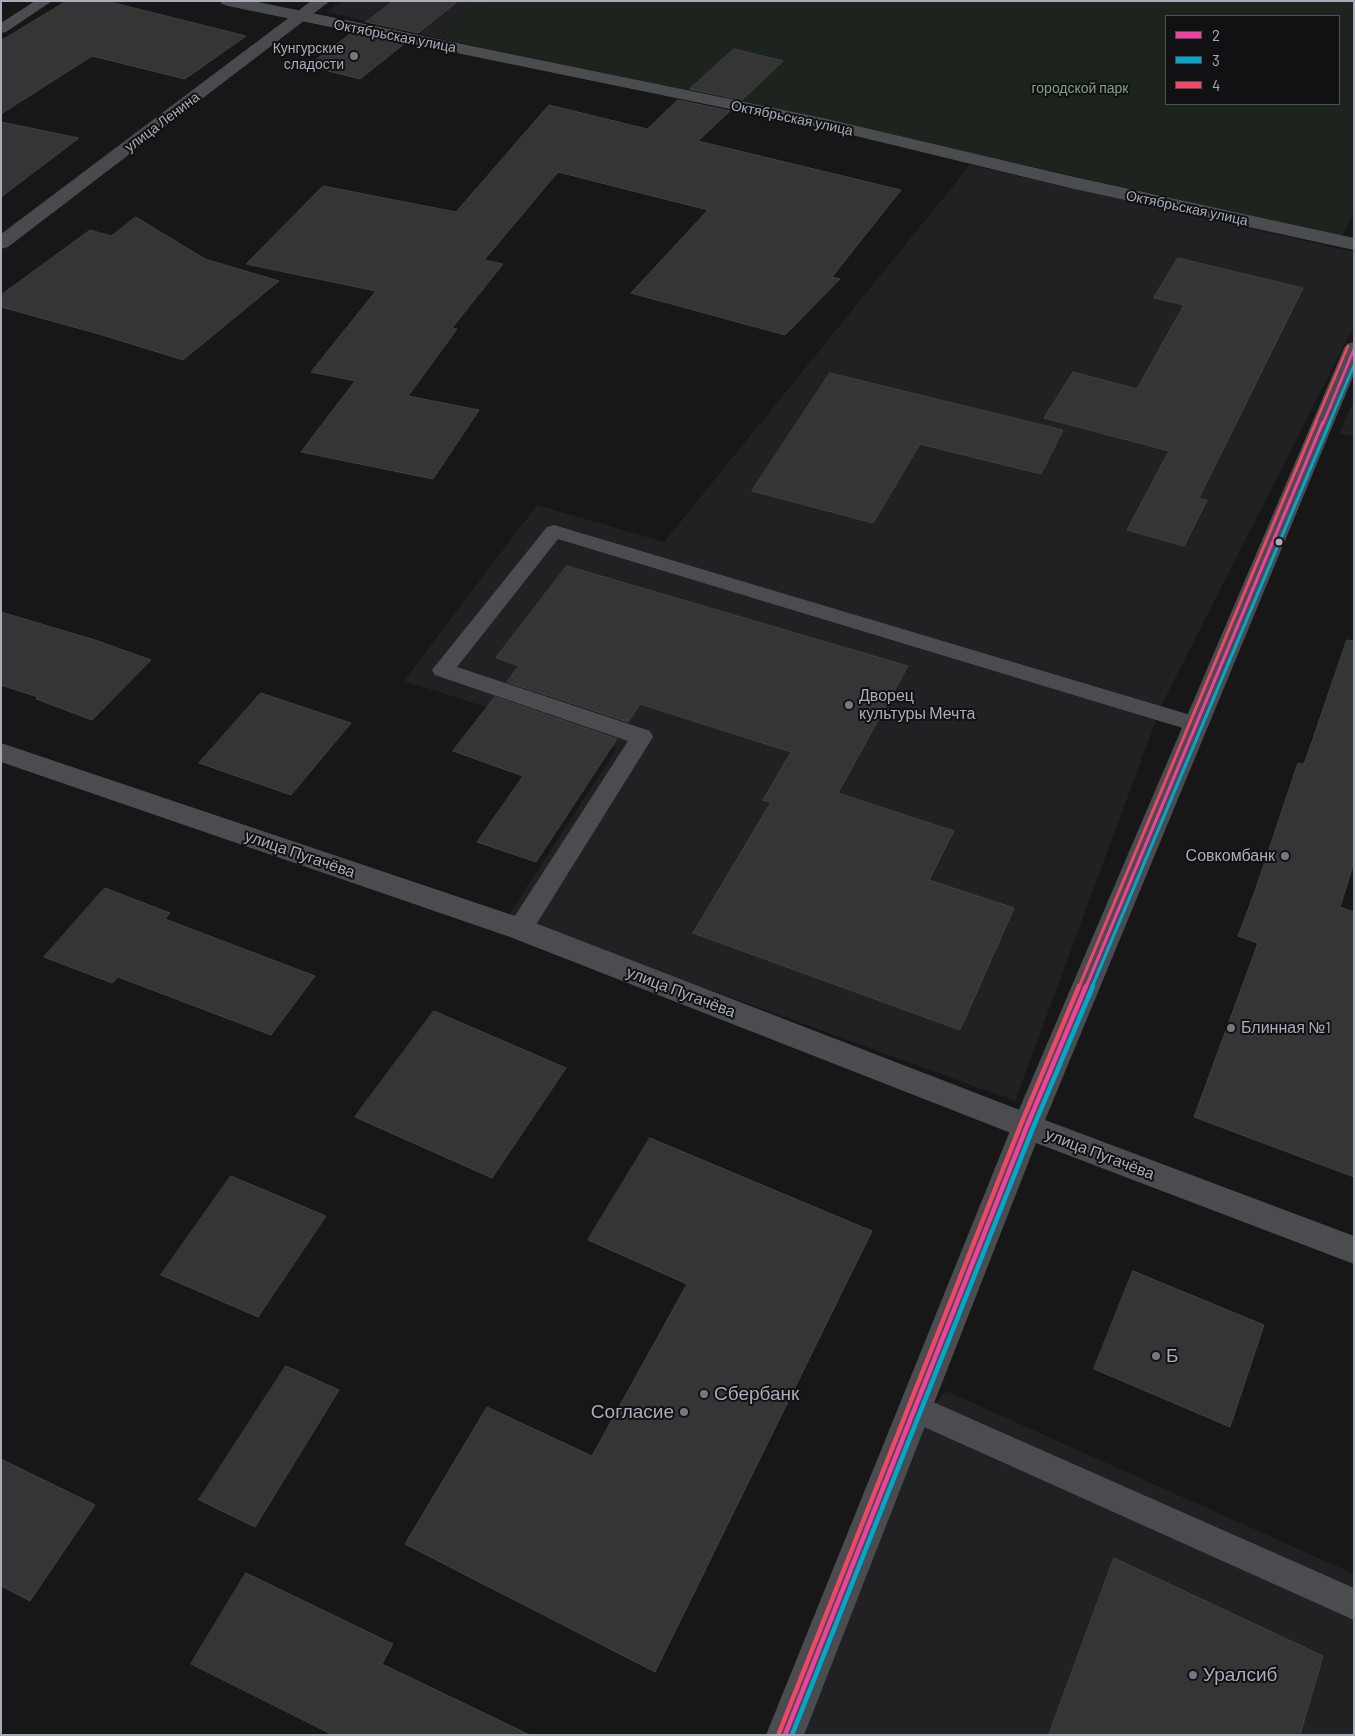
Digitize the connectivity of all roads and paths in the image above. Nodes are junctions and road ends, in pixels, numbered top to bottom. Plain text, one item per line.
1 (45, 1) edge
2 (228, 1) edge
3 (322, 1) edge
4 (301, 17) junction
5 (1, 29) edge
6 (1, 243) edge
7 (1354, 244) edge
8 (1354, 348) edge
9 (1196, 724) junction
10 (1, 752) edge
11 (520, 929) junction
12 (1027, 1126) junction
13 (1354, 1250) edge
14 (915, 1408) junction
15 (1354, 1604) edge
16 (785, 1735) edge

1 - 5 lane
2 - 4 street, Октябрьская улица
3 - 4 main road, улица Ленина
4 - 6 main road, улица Ленина
4 - 7 street, Октябрьская улица
8 - 9 street
9 - 11 lane
9 - 12 street
10 - 11 street, улица Пугачёва
11 - 12 street, улица Пугачёва
12 - 13 street, улица Пугачёва
12 - 14 street
14 - 15 lane
14 - 16 street

